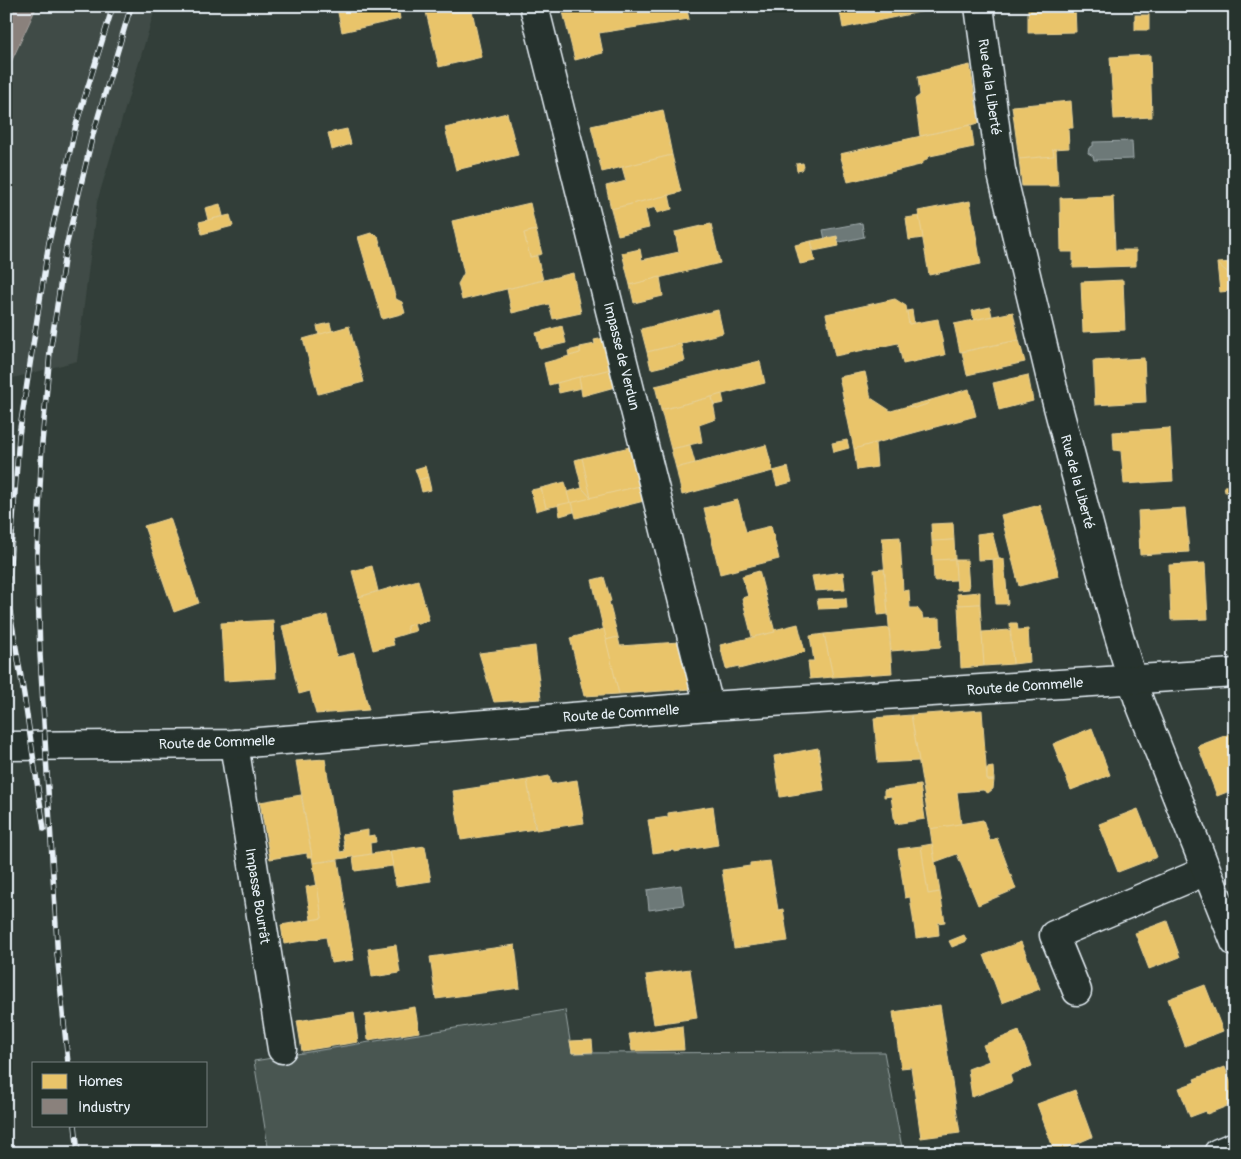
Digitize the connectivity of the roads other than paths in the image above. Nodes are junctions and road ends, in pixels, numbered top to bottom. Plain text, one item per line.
1 (534, 6) edge
2 (979, 6) edge
3 (1235, 673) edge
4 (1132, 679) junction
5 (709, 706) junction
6 (234, 744) junction
7 (6, 746) edge
8 (1206, 871) junction
9 (1235, 942) edge
10 (1077, 991) dead end
11 (282, 1049) dead end
12 (1235, 1146) edge
13 (1218, 1153) edge

1 - 5 street, Impasse de Verdun
2 - 4 street, Rue de la Liberté
3 - 4 street, Route de Commelle
4 - 5 street, Route de Commelle
4 - 8 street, Rue de la Liberté
5 - 6 street, Route de Commelle
6 - 7 street, Route de Commelle
6 - 11 street, Impasse Bourrât
8 - 9 street, Rue de la Liberté
8 - 10 street
12 - 13 street

